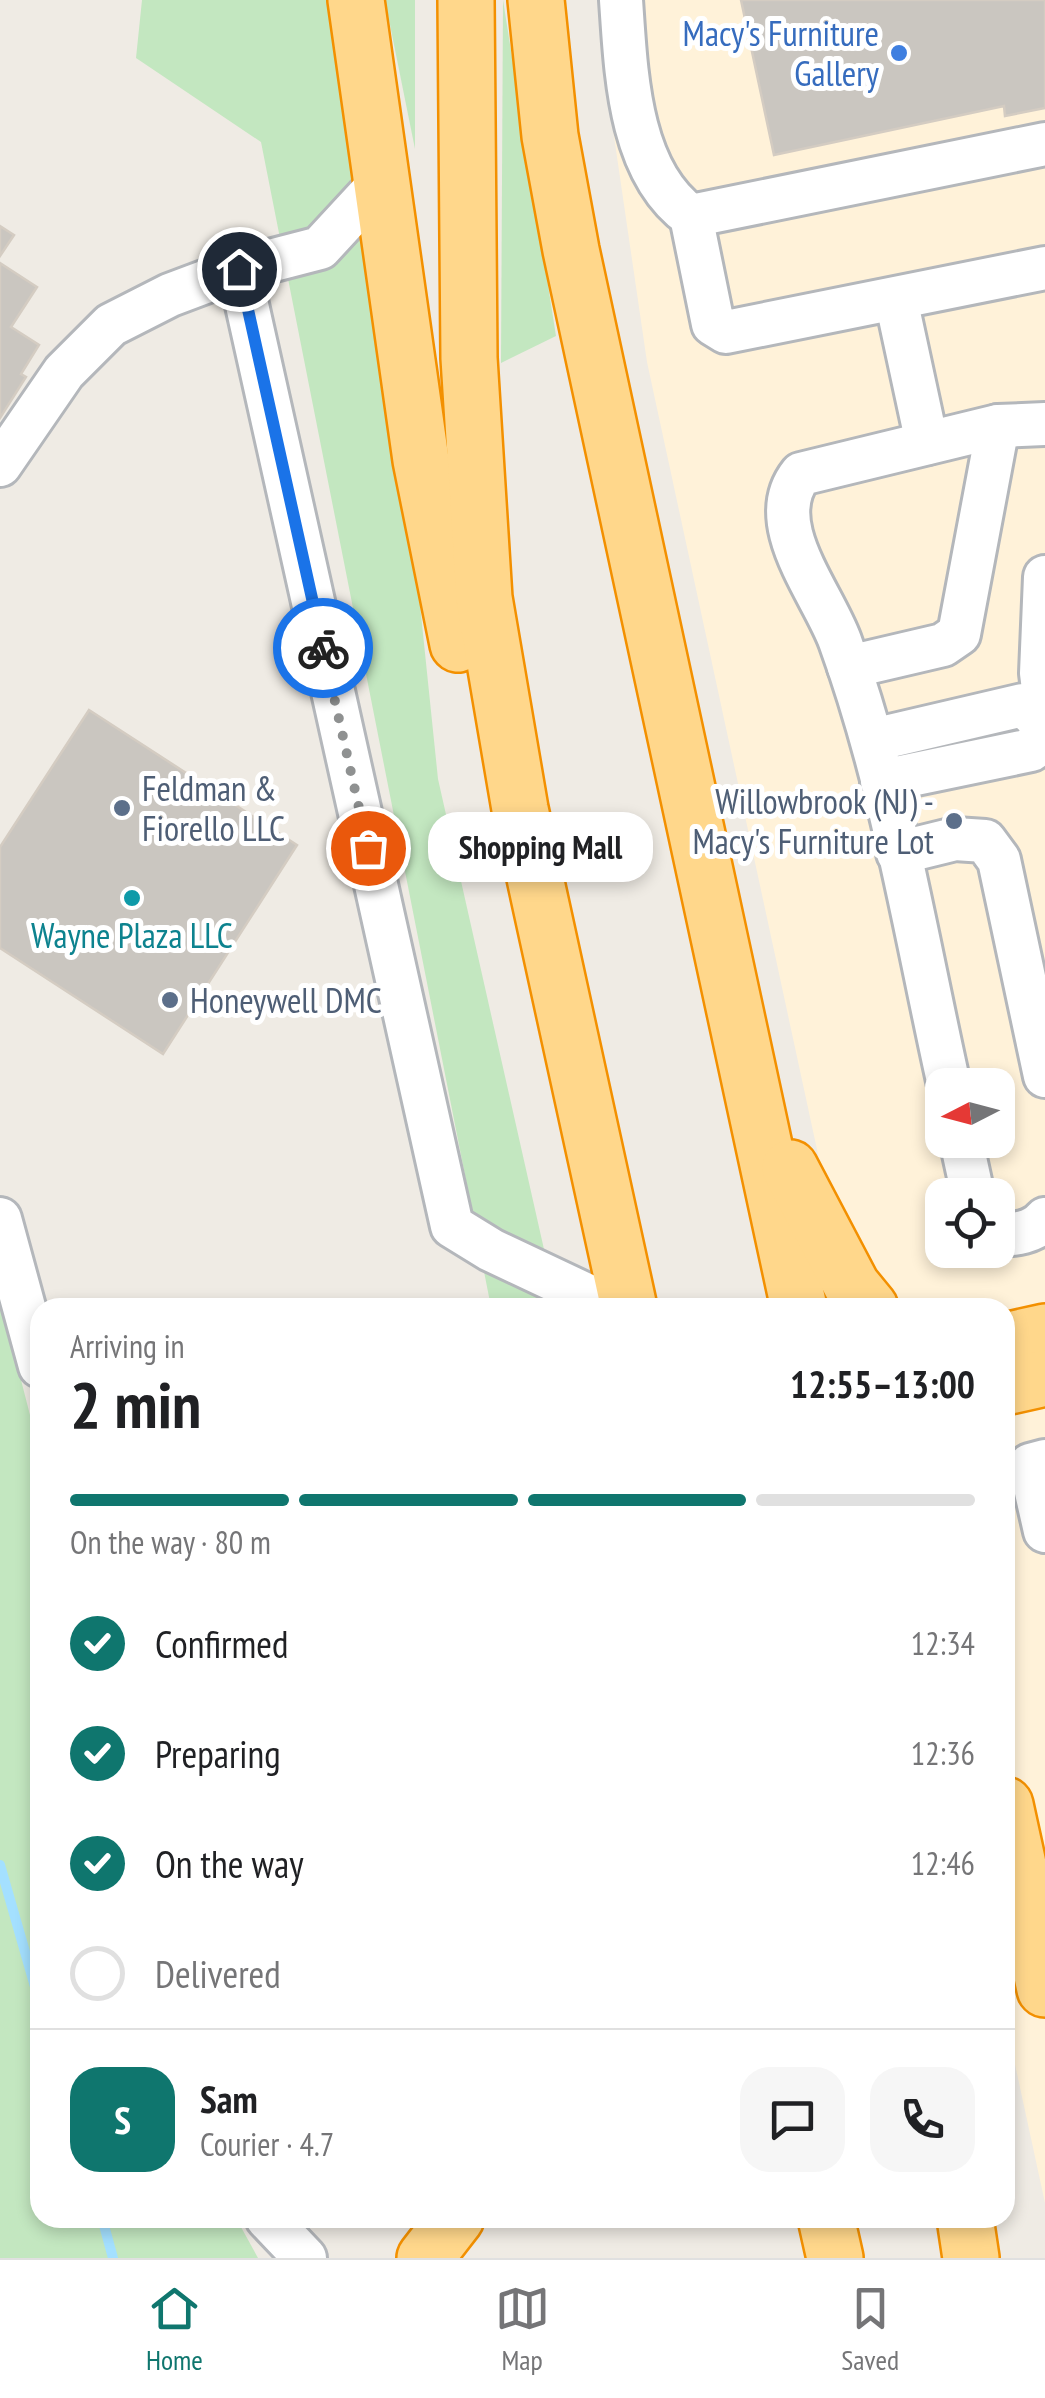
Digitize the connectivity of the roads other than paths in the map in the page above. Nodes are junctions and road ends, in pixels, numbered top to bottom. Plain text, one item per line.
1 (356, 0) edge
2 (466, 0) edge
3 (536, 0) edge
4 (621, 0) edge
5 (1045, 144) edge
6 (381, 182) junction
7 (691, 216) junction
8 (1045, 268) edge
9 (239, 269) junction
10 (896, 298) junction
11 (1045, 424) edge
12 (998, 426) junction
13 (927, 443) junction
14 (0, 465) edge
15 (1045, 577) edge
16 (849, 667) junction
17 (1045, 704) edge
18 (1045, 729) edge
19 (878, 761) junction
20 (520, 809) junction
21 (898, 853) junction
22 (1043, 1055) edge
23 (945, 1068) edge
24 (760, 1112) junction
25 (1045, 1219) edge
26 (0, 1220) edge
27 (1015, 1234) edge
28 (593, 1298) edge
29 (627, 1298) edge
30 (797, 1298) edge
31 (862, 1298) edge
32 (30, 1330) edge
33 (1045, 1332) edge
34 (1015, 1339) edge
35 (1045, 1378) edge
36 (1015, 1385) edge
37 (1045, 1461) edge
38 (1045, 1531) edge
39 (1015, 1851) edge
40 (1045, 1990) edge
41 (276, 2228) edge
42 (448, 2228) edge
43 (828, 2228) edge
44 (966, 2228) edge
45 (305, 2258) edge
46 (425, 2258) edge
47 (835, 2258) edge
48 (971, 2258) edge

1 - 6 highway
2 - 20 highway
3 - 24 highway
4 - 7 street
5 - 7 street
6 - 9 street
6 - 20 highway
7 - 10 street
8 - 10 street
9 - 14 street
9 - 28 street
10 - 13 street
11 - 12 street
12 - 13 street
12 - 16 street
13 - 16 street
15 - 17 street
16 - 19 street
18 - 19 street
19 - 21 street
20 - 29 highway
21 - 22 street
21 - 23 street
24 - 30 highway
24 - 31 highway
25 - 27 street
26 - 32 street
33 - 34 highway
35 - 36 highway
37 - 38 street
39 - 40 highway
41 - 45 street
42 - 46 highway
43 - 47 highway
44 - 48 highway

